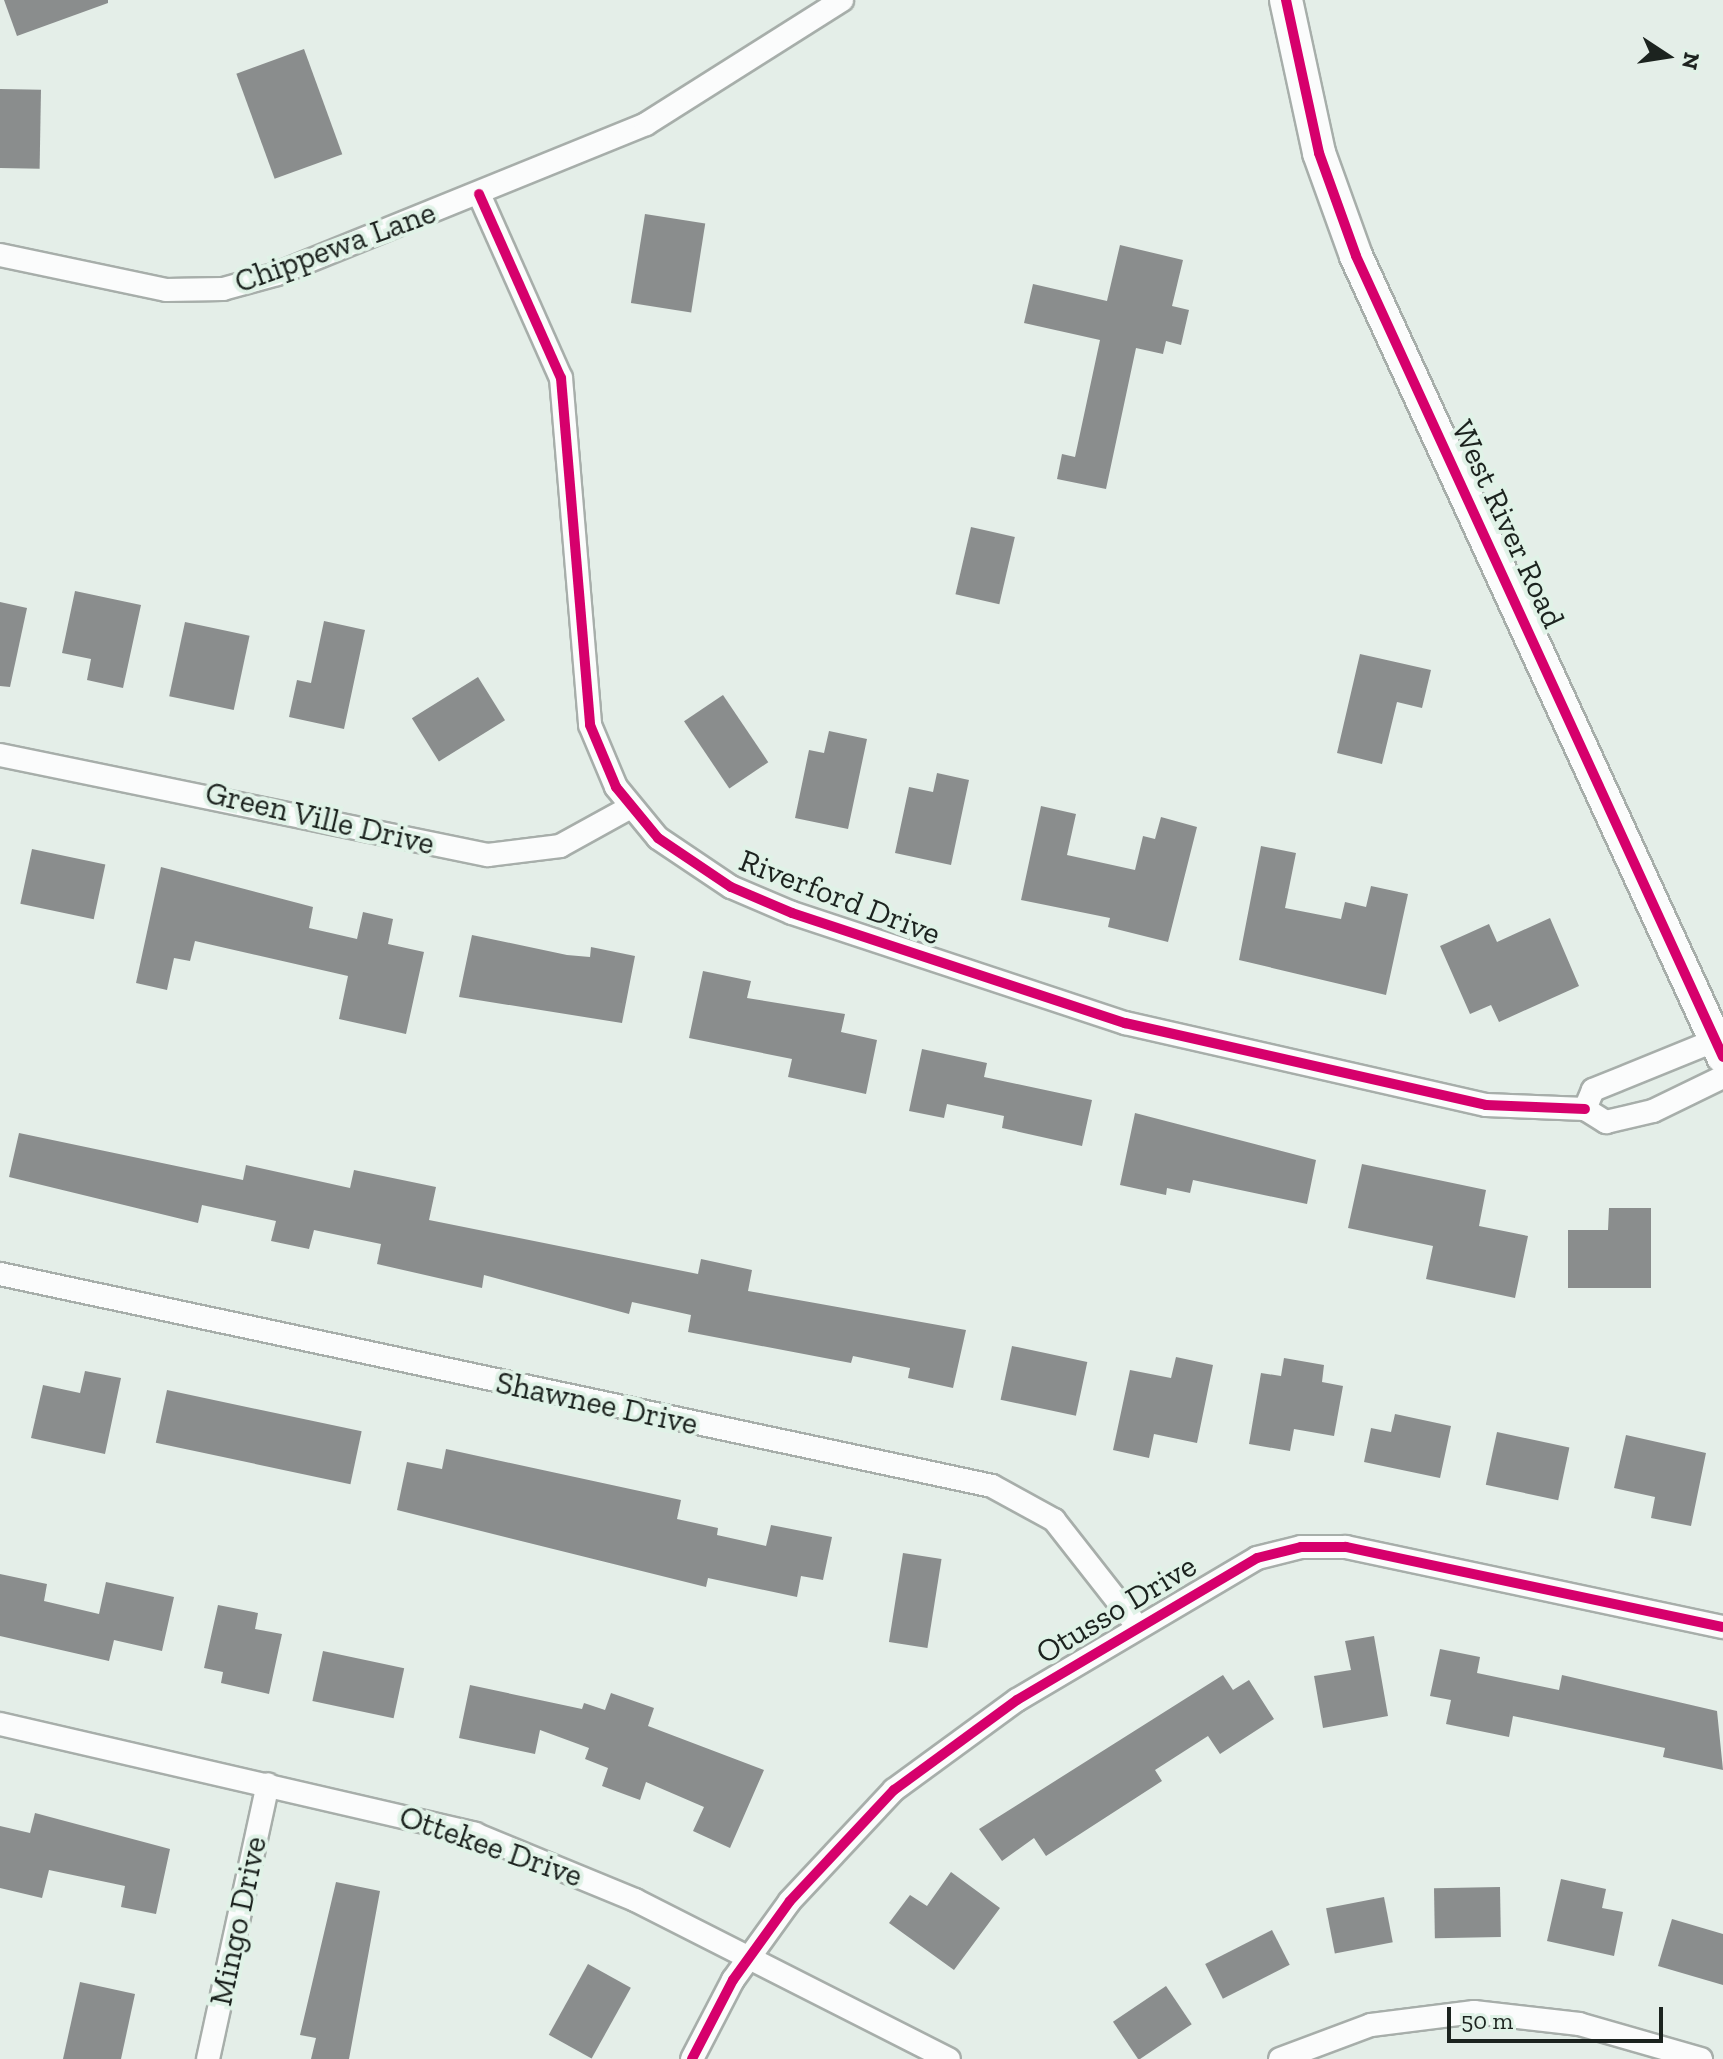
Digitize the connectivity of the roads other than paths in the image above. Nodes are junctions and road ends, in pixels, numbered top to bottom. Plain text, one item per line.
1 (842, 0) edge
2 (1286, 0) edge
3 (479, 194) junction
4 (0, 255) edge
5 (0, 755) edge
6 (631, 807) junction
7 (1720, 1048) edge
8 (1723, 1077) edge
9 (1585, 1109) junction
10 (0, 1274) edge
11 (1138, 1627) junction
12 (1723, 1627) edge
13 (0, 1724) edge
14 (268, 1784) junction
15 (749, 1956) junction
16 (208, 2059) edge
17 (692, 2059) edge
18 (949, 2059) edge
19 (1280, 2059) edge
20 (1701, 2059) edge

1 - 3 street, Chippewa Lane
2 - 7 main road, West River Road
3 - 4 street, Chippewa Lane
3 - 6 street, Riverford Drive
5 - 6 street, Green Ville Drive
6 - 9 street, Riverford Drive
7 - 9 street
8 - 9 street, Riverford Drive
10 - 11 street, Shawnee Drive
11 - 12 street, Otusso Drive
11 - 15 street, Otusso Drive
13 - 14 street, Ottekee Drive
14 - 15 street, Ottekee Drive
14 - 16 street, Mingo Drive
15 - 17 street, Otusso Drive
15 - 18 street, Ottekee Drive
19 - 20 street

